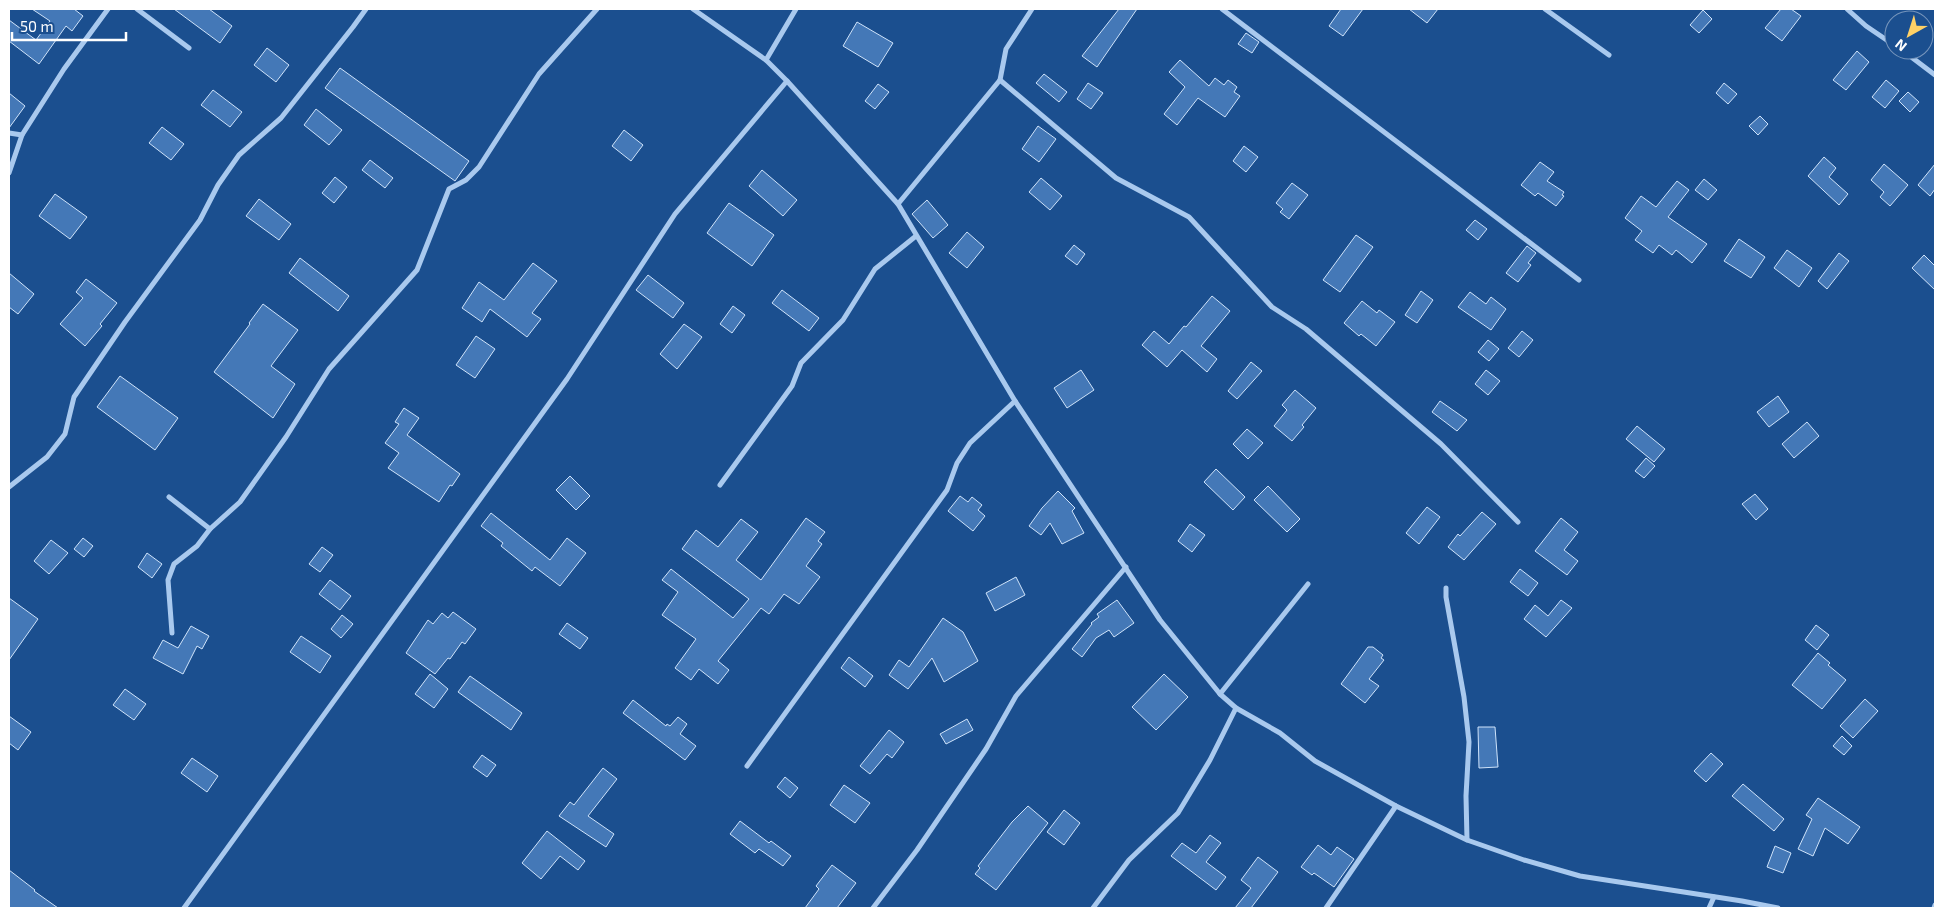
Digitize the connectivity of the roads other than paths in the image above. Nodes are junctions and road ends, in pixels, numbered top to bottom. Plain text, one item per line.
1 (108, 9) edge
2 (137, 9) edge
3 (366, 9) edge
4 (597, 9) edge
5 (692, 9) edge
6 (796, 9) edge
7 (1032, 9) edge
8 (1222, 9) edge
9 (1545, 9) edge
10 (1847, 9) edge
11 (1884, 38) edge
12 (189, 48) dead end
13 (1609, 55) dead end
14 (766, 60) junction
15 (1915, 60) edge
16 (1935, 75) edge
17 (1000, 80) junction
18 (787, 81) junction
19 (9, 133) edge
20 (22, 134) junction
21 (9, 173) edge
22 (898, 204) junction
23 (916, 236) junction
24 (1579, 280) dead end
25 (1015, 401) junction
26 (720, 485) dead end
27 (9, 487) edge
28 (168, 497) dead end
29 (1518, 522) dead end
30 (210, 529) junction
31 (1126, 567) junction
32 (1308, 584) dead end
33 (1446, 588) dead end
34 (172, 633) dead end
35 (1220, 694) junction
36 (1236, 708) junction
37 (747, 766) dead end
38 (1396, 806) junction
39 (1467, 840) junction
40 (1714, 897) junction
41 (184, 908) edge
42 (873, 908) edge
43 (1093, 908) edge
44 (1326, 908) edge
45 (1709, 908) edge
46 (1778, 908) edge

1 - 20 street
2 - 12 street
3 - 27 street
4 - 30 street
5 - 14 street
6 - 14 street
7 - 17 street
8 - 24 street
9 - 13 street
10 - 11 street
14 - 18 street
15 - 16 street
17 - 22 street
17 - 29 street
18 - 22 street
18 - 41 street
19 - 20 street
20 - 21 street
22 - 23 street
23 - 25 street
23 - 26 street
25 - 31 street
25 - 37 street
28 - 30 street
30 - 34 street
31 - 35 street
31 - 42 street
32 - 35 street
33 - 39 street
35 - 36 street
36 - 38 street
36 - 43 street
38 - 39 street
38 - 44 street
39 - 40 street
40 - 45 street
40 - 46 street

